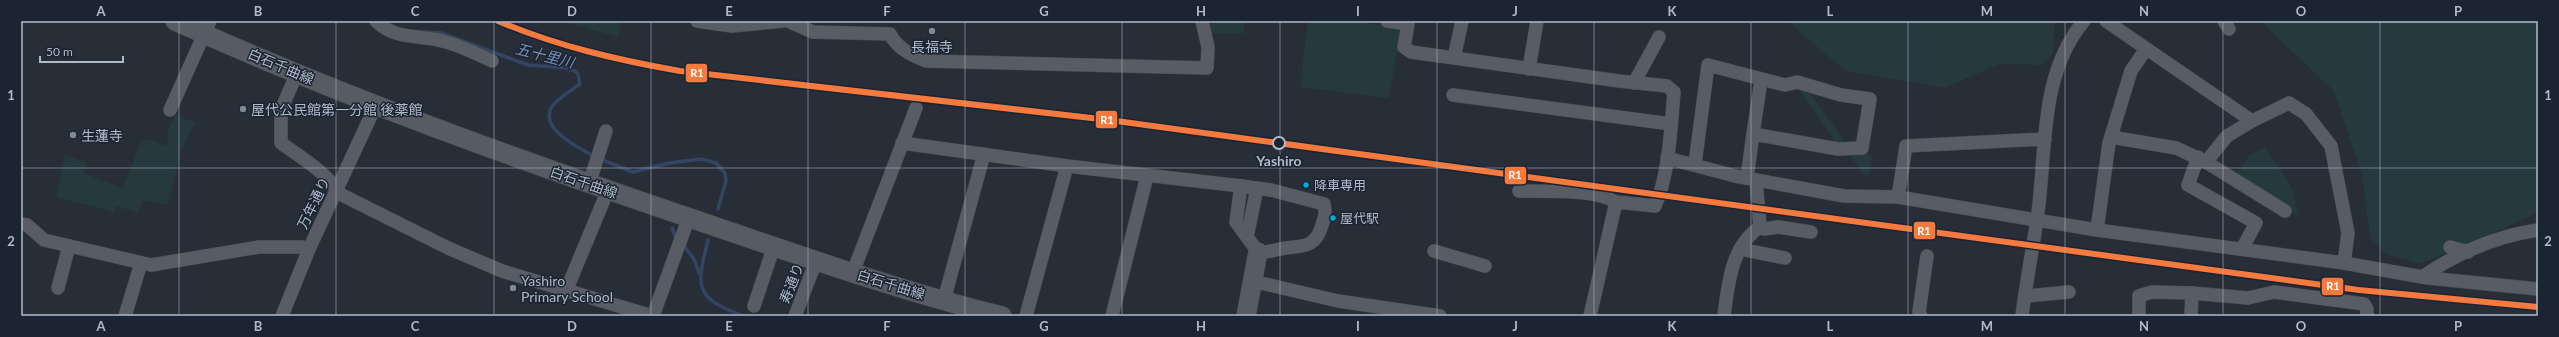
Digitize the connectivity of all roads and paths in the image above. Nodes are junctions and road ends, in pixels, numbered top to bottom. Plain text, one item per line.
1 (175, 21) edge
2 (376, 21) edge
3 (697, 21) edge
4 (783, 21) edge
5 (788, 21) edge
6 (1202, 21) edge
7 (1387, 21) edge
8 (1462, 21) edge
9 (1537, 21) edge
10 (2084, 21) edge
11 (2106, 21) edge
12 (1409, 22) edge
13 (208, 28) edge
14 (1659, 37) dead end
15 (2146, 49) junction
16 (1454, 58) junction
17 (492, 60) dead end
18 (1529, 69) junction
19 (297, 73) junction
20 (1761, 80) junction
21 (1634, 83) junction
22 (1453, 95) dead end
23 (376, 105) junction
24 (916, 108) dead end
25 (170, 110) dead end
26 (2252, 121) junction
27 (1671, 124) junction
28 (606, 130) dead end
29 (1753, 134) junction
30 (2111, 137) junction
31 (2045, 139) junction
32 (902, 143) junction
33 (984, 154) junction
34 (1667, 158) junction
35 (2202, 160) junction
36 (1695, 164) junction
37 (1067, 166) junction
38 (1147, 176) junction
39 (1752, 179) junction
40 (589, 184) junction
41 (1241, 186) junction
42 (1257, 188) junction
43 (338, 189) junction
44 (608, 190) junction
45 (1519, 191) dead end
46 (1898, 197) junction
47 (1616, 202) junction
48 (2285, 211) dead end
49 (689, 217) junction
50 (2037, 220) junction
51 (21, 224) edge
52 (1760, 227) junction
53 (2097, 230) junction
54 (2538, 230) edge
55 (1811, 232) dead end
56 (1253, 244) junction
57 (69, 246) junction
58 (774, 246) junction
59 (2450, 247) dead end
60 (309, 249) junction
61 (2242, 249) junction
62 (1740, 250) junction
63 (1434, 251) dead end
64 (2468, 252) junction
65 (1927, 256) dead end
66 (1785, 258) dead end
67 (816, 260) junction
68 (2344, 262) junction
69 (141, 263) junction
70 (1485, 266) dead end
71 (853, 272) junction
72 (2422, 277) junction
73 (1252, 281) junction
74 (58, 288) dead end
75 (2538, 290) edge
76 (566, 291) junction
77 (2069, 292) dead end
78 (2192, 294) junction
79 (2026, 296) junction
80 (944, 300) junction
81 (754, 306) dead end
82 (965, 312) edge
83 (1593, 315) edge
84 (125, 316) edge
85 (283, 316) edge
86 (652, 316) edge
87 (795, 316) edge
88 (1002, 316) edge
89 (1026, 316) edge
90 (1112, 316) edge
91 (1246, 316) edge
92 (1440, 316) edge
93 (1724, 316) edge
94 (1921, 316) edge
95 (2022, 316) edge
96 (2140, 316) edge
97 (2192, 316) edge
98 (2367, 316) edge

1 - 13 main road, 白石千曲線
2 - 17 street
3 - 4 street
5 - 6 street
7 - 12 street
8 - 16 street
9 - 18 street
10 - 31 street
11 - 15 street
12 - 16 street
13 - 19 main road, 白石千曲線
13 - 25 street
14 - 21 street
15 - 26 street
15 - 30 street
16 - 18 street
18 - 21 street
19 - 23 main road, 白石千曲線
19 - 43 street
20 - 29 street
20 - 29 street
20 - 36 street
21 - 27 street
22 - 27 street
23 - 40 main road, 白石千曲線
23 - 43 street, 万年通り
24 - 32 street
26 - 35 street
26 - 68 street
27 - 34 street
28 - 40 street
29 - 39 street
30 - 35 street
30 - 53 street
31 - 46 street
31 - 50 street
32 - 33 street
32 - 71 street
33 - 37 street
33 - 80 street
34 - 36 street
34 - 47 street
35 - 48 street
35 - 61 street
36 - 39 street
37 - 38 street
37 - 89 street
38 - 41 street
38 - 90 street
39 - 46 street
39 - 52 street
40 - 44 main road, 白石千曲線
41 - 42 street
41 - 56 street
42 - 56 street
42 - 56 street
43 - 60 street, 万年通り
43 - 76 street
44 - 49 main road, 白石千曲線
44 - 76 street
45 - 47 street
46 - 50 street
47 - 83 street
49 - 58 main road, 白石千曲線
49 - 86 street
50 - 53 street
50 - 79 street
51 - 57 street
52 - 55 street
52 - 62 street
53 - 61 street
54 - 64 street
56 - 73 main road
57 - 69 street
57 - 74 street
58 - 67 main road, 白石千曲線
58 - 81 street
59 - 64 street
60 - 69 street
60 - 85 street, 万年通り
61 - 68 street
62 - 66 street
62 - 93 street
63 - 70 street
64 - 72 street
65 - 94 street
67 - 71 main road, 白石千曲線
67 - 87 street, 寿通り
68 - 72 street
69 - 84 street
71 - 80 main road, 白石千曲線
72 - 75 street
73 - 91 main road
73 - 92 street
76 - 86 street
77 - 79 street
78 - 96 street
78 - 97 street
78 - 98 street
79 - 95 street
80 - 82 main road, 白石千曲線
82 - 88 main road, 白石千曲線

